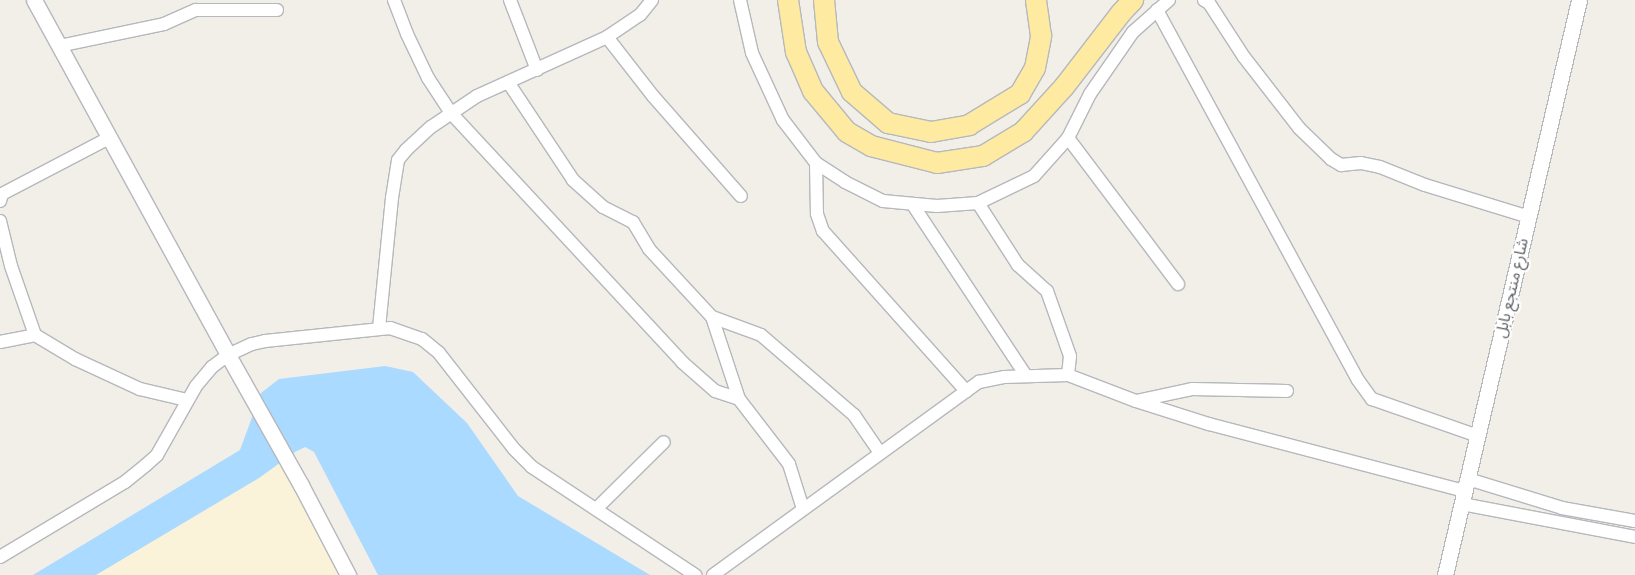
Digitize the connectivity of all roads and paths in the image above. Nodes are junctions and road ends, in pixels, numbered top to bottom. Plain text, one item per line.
1 (34, 0) edge
2 (394, 0) edge
3 (510, 0) edge
4 (652, 0) edge
5 (740, 0) edge
6 (788, 0) edge
7 (824, 0) edge
8 (1036, 0) edge
9 (1133, 0) edge
10 (1168, 0) edge
11 (1204, 0) edge
12 (1579, 0) edge
13 (277, 10) dead end
14 (1157, 10) junction
15 (607, 37) junction
16 (59, 46) junction
17 (537, 70) junction
18 (508, 82) junction
19 (450, 114) junction
20 (109, 138) junction
21 (1068, 138) junction
22 (816, 163) junction
23 (741, 196) dead end
24 (0, 201) edge
25 (978, 203) junction
26 (913, 206) junction
27 (1529, 217) junction
28 (0, 221) edge
29 (1178, 284) dead end
30 (712, 317) junction
31 (379, 328) junction
32 (35, 336) junction
33 (0, 342) edge
34 (228, 355) junction
35 (1068, 375) junction
36 (1026, 376) junction
37 (966, 391) junction
38 (1287, 391) dead end
39 (740, 399) junction
40 (188, 400) junction
41 (1136, 401) junction
42 (1478, 436) junction
43 (664, 442) dead end
44 (880, 452) junction
45 (1465, 491) junction
46 (596, 509) junction
47 (803, 509) junction
48 (1635, 521) edge
49 (1635, 537) edge
50 (0, 557) edge
51 (348, 575) edge
52 (694, 575) edge
53 (713, 575) edge
54 (1446, 575) edge

1 - 16 street
2 - 19 street
3 - 17 street
4 - 15 street
5 - 22 street
6 - 9 highway
7 - 8 highway
10 - 14 street
11 - 27 street
12 - 27 street, شارع منتجع بابل
13 - 16 street
14 - 21 street
14 - 42 street
15 - 17 street
15 - 23 street
16 - 20 street
17 - 18 street
18 - 19 street
18 - 30 street
19 - 31 street
19 - 39 street
20 - 24 street
20 - 34 street
21 - 25 street
21 - 29 street
22 - 26 street
22 - 37 street
25 - 26 street
25 - 35 street
26 - 36 street
27 - 42 street, شارع منتجع بابل
28 - 32 street
30 - 39 street
30 - 44 street
31 - 34 street
31 - 46 street
32 - 33 street
32 - 40 street
34 - 40 street
34 - 51 street
35 - 36 street
35 - 41 street
36 - 37 street
37 - 44 street
38 - 41 street
39 - 47 street
40 - 50 street
41 - 45 street
42 - 45 street, شارع منتجع بابل
43 - 46 street
44 - 47 street
45 - 48 street
45 - 49 street
45 - 54 street, شارع منتجع بابل
46 - 52 street
47 - 53 street

